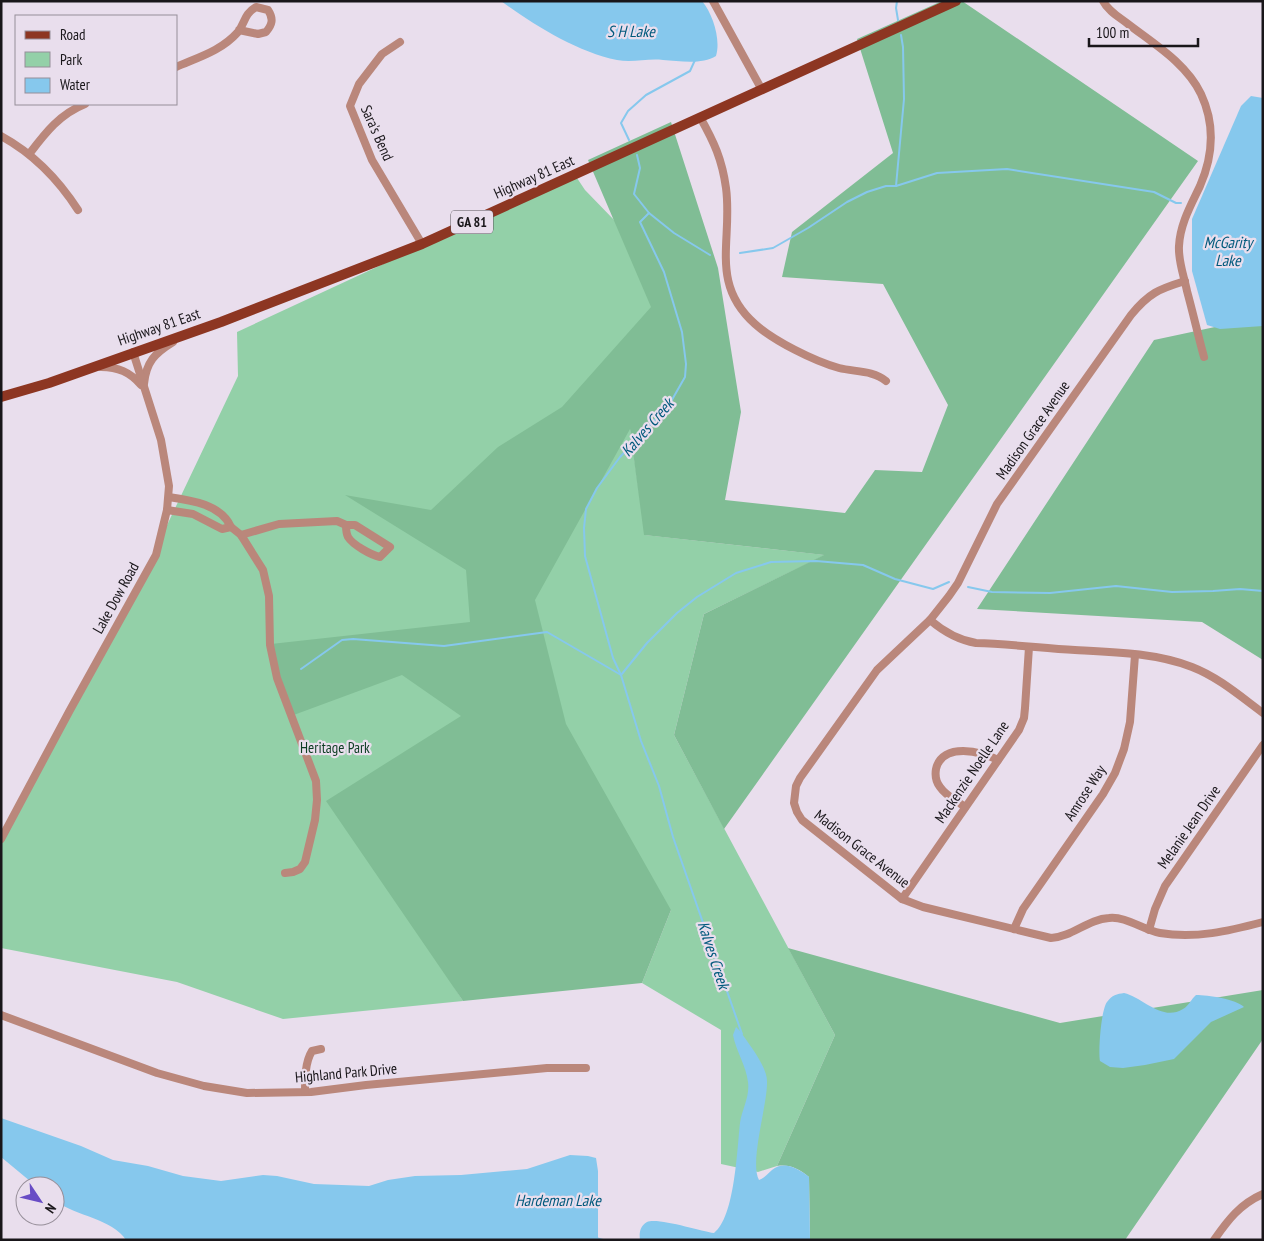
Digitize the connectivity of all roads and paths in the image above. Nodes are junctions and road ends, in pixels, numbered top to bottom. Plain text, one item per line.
1 (713, 1) edge
2 (956, 1) edge
3 (1102, 1) edge
4 (239, 30) junction
5 (400, 42) dead end
6 (178, 66) edge
7 (762, 90) junction
8 (83, 105) edge
9 (700, 117) junction
10 (1, 136) edge
11 (30, 153) junction
12 (78, 210) dead end
13 (422, 244) junction
14 (1185, 280) junction
15 (182, 336) junction
16 (133, 352) junction
17 (1204, 357) dead end
18 (93, 367) junction
19 (886, 381) dead end
20 (144, 388) junction
21 (1, 397) edge
22 (169, 497) junction
23 (192, 501) junction
24 (167, 510) junction
25 (189, 513) junction
26 (346, 524) junction
27 (231, 526) junction
28 (241, 535) junction
29 (390, 547) junction
30 (397, 552) dead end
31 (930, 620) junction
32 (1029, 647) junction
33 (1135, 655) junction
34 (1263, 713) edge
35 (1263, 745) edge
36 (998, 760) junction
37 (965, 807) junction
38 (1, 839) edge
39 (285, 873) dead end
40 (902, 899) junction
41 (1263, 922) edge
42 (1014, 929) junction
43 (1149, 930) junction
44 (1, 1015) edge
45 (321, 1049) dead end
46 (586, 1068) dead end
47 (305, 1092) junction
48 (1263, 1194) edge
49 (1214, 1240) edge

1 - 7 street
2 - 7 main road, Highway 81 East / GA 81
3 - 14 street
4 - 4 street
4 - 6 street
5 - 13 street, Sara's Bend
7 - 9 main road, Highway 81 East / GA 81
8 - 11 street
9 - 13 main road, Highway 81 East / GA 81
9 - 19 street
10 - 11 street
11 - 12 street
13 - 15 main road, Highway 81 East / GA 81
14 - 17 street
14 - 31 street, Madison Grace Avenue
15 - 16 main road, Highway 81 East / GA 81
15 - 20 street
16 - 18 main road, Highway 81 East / GA 81
16 - 20 street, Lake Dow Road
18 - 20 street
18 - 21 main road, Highway 81 East / GA 81
20 - 22 street, Lake Dow Road
22 - 23 street
22 - 24 street, Lake Dow Road
23 - 25 street
23 - 27 street
24 - 25 street
24 - 38 street, Lake Dow Road
25 - 27 street
26 - 28 street
26 - 29 street
26 - 29 street
27 - 28 street
28 - 39 street
29 - 30 street
31 - 32 street
31 - 40 street, Madison Grace Avenue
32 - 33 street
32 - 36 street, Mackenzie Noelle Lane
33 - 34 street
33 - 42 street, Amrose Way
35 - 43 street, Melanie Jean Drive
36 - 37 street, Mackenzie Noelle Lane
36 - 37 street
37 - 40 street, Mackenzie Noelle Lane
40 - 42 street, Madison Grace Avenue
41 - 43 street, Madison Grace Avenue
42 - 43 street, Madison Grace Avenue
44 - 47 street, Highland Park Drive
45 - 47 street
46 - 47 street, Highland Park Drive
48 - 49 street

